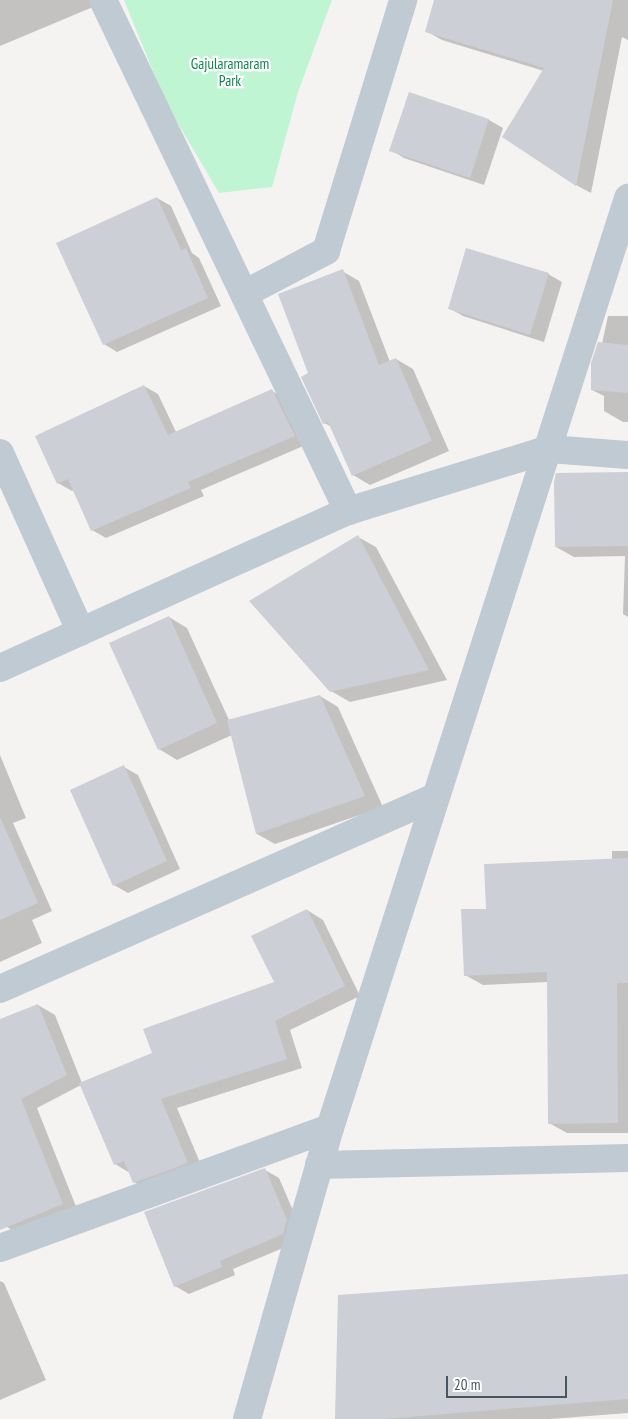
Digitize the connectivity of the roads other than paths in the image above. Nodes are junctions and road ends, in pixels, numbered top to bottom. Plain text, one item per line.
1 (103, 0) edge
2 (402, 0) edge
3 (628, 200) edge
4 (244, 294) junction
5 (548, 449) junction
6 (0, 453) edge
7 (628, 455) edge
8 (348, 511) junction
9 (82, 632) junction
10 (0, 668) edge
11 (436, 797) junction
12 (0, 989) edge
13 (330, 1128) junction
14 (628, 1158) edge
15 (319, 1165) junction
16 (0, 1248) edge
17 (247, 1419) edge

1 - 4 street
2 - 4 street
3 - 5 street
4 - 8 street
5 - 7 street
5 - 8 street
5 - 11 street
6 - 9 street
8 - 9 street
9 - 10 street
11 - 12 street
11 - 13 street
13 - 15 street
13 - 16 street
14 - 15 street
15 - 17 street

